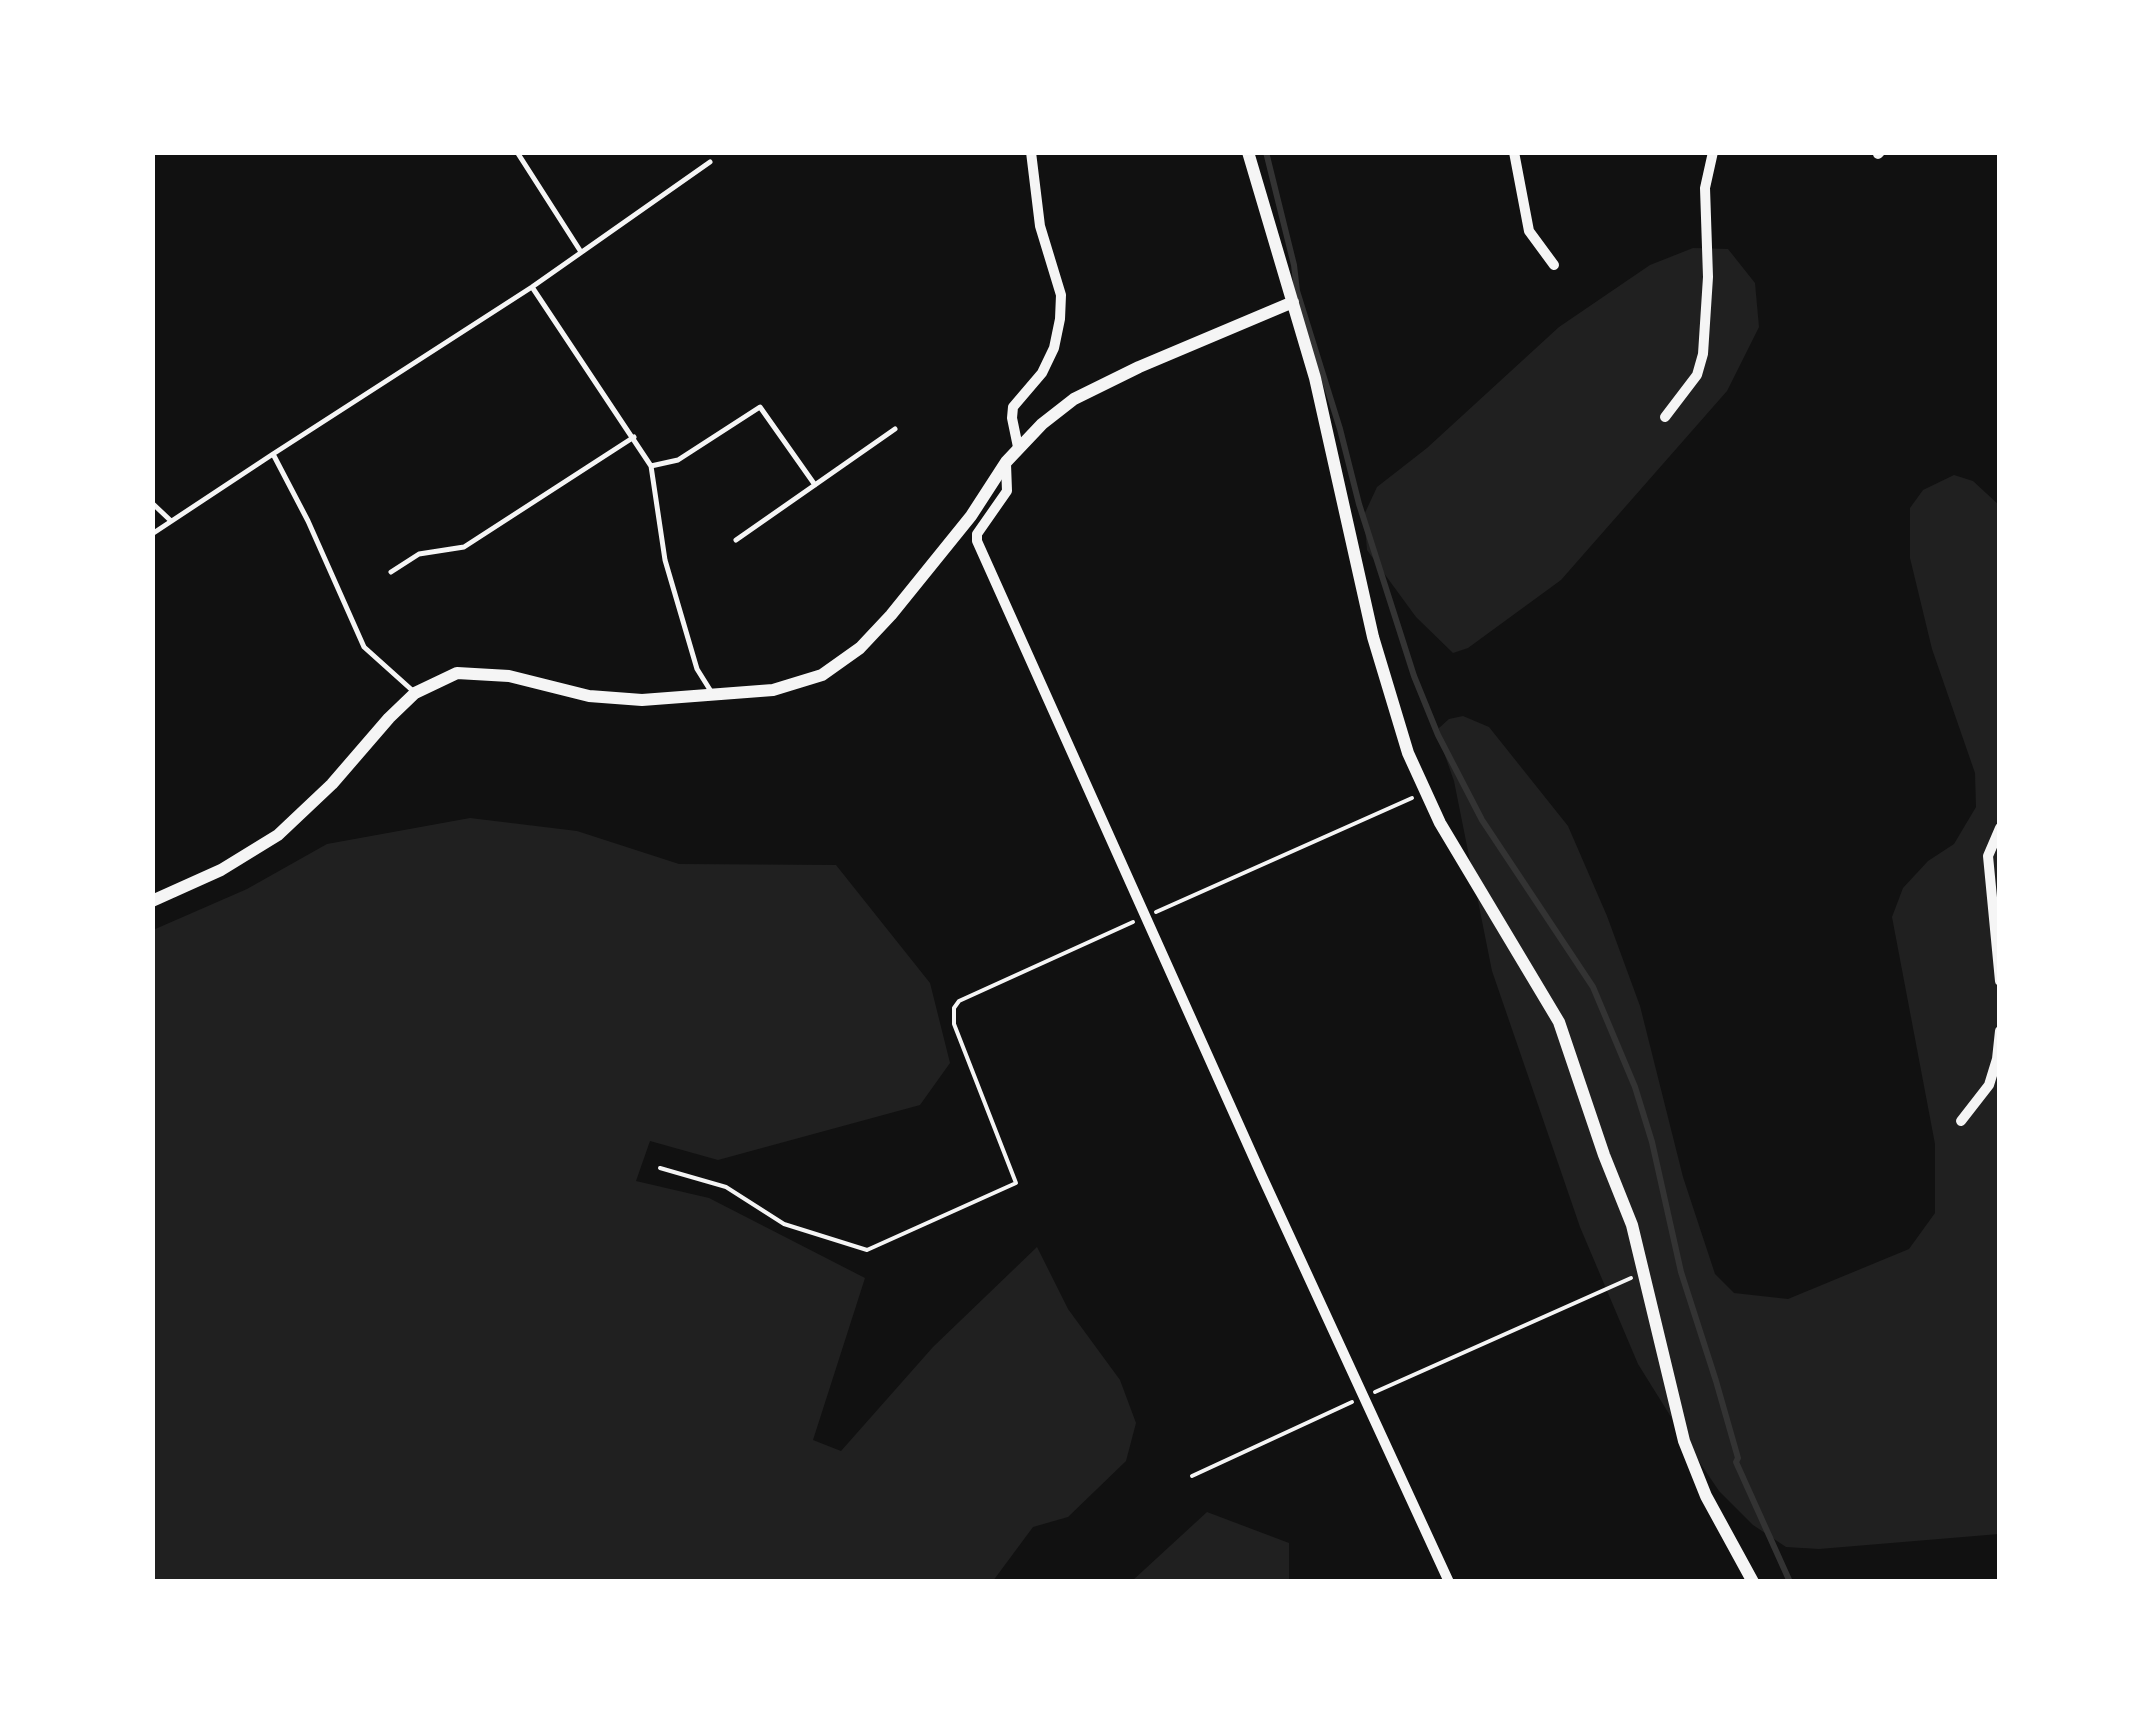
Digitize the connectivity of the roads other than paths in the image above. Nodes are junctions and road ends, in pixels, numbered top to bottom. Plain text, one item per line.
1 (517, 152) edge
2 (1031, 152) edge
3 (1248, 152) edge
4 (1514, 152) edge
5 (1712, 152) edge
6 (710, 162) dead end
7 (581, 252) junction
8 (1554, 265) dead end
9 (532, 286) junction
10 (1293, 302) junction
11 (1665, 417) dead end
12 (895, 429) dead end
13 (634, 438) junction
14 (1018, 447) junction
15 (273, 454) junction
16 (1006, 462) junction
17 (652, 466) junction
18 (814, 486) junction
19 (152, 503) edge
20 (170, 520) junction
21 (152, 534) edge
22 (736, 540) dead end
23 (391, 572) dead end
24 (415, 693) junction
25 (714, 696) junction
26 (2000, 828) edge
27 (152, 900) edge
28 (2000, 981) edge
29 (2000, 1031) edge
30 (1960, 1122) dead end
31 (1449, 1582) edge
32 (1753, 1582) edge

1 - 7 lane
2 - 14 street
3 - 10 street
4 - 8 street
5 - 11 street
6 - 7 lane
7 - 9 lane
9 - 13 lane
9 - 15 lane
10 - 14 street
10 - 32 street
12 - 18 lane
13 - 17 lane
13 - 23 lane
14 - 16 street
15 - 20 lane
15 - 24 lane
16 - 25 street
16 - 31 street
17 - 18 lane
17 - 25 lane
18 - 22 lane
19 - 20 lane
20 - 21 lane
24 - 25 street
24 - 27 street
26 - 28 street
29 - 30 street

